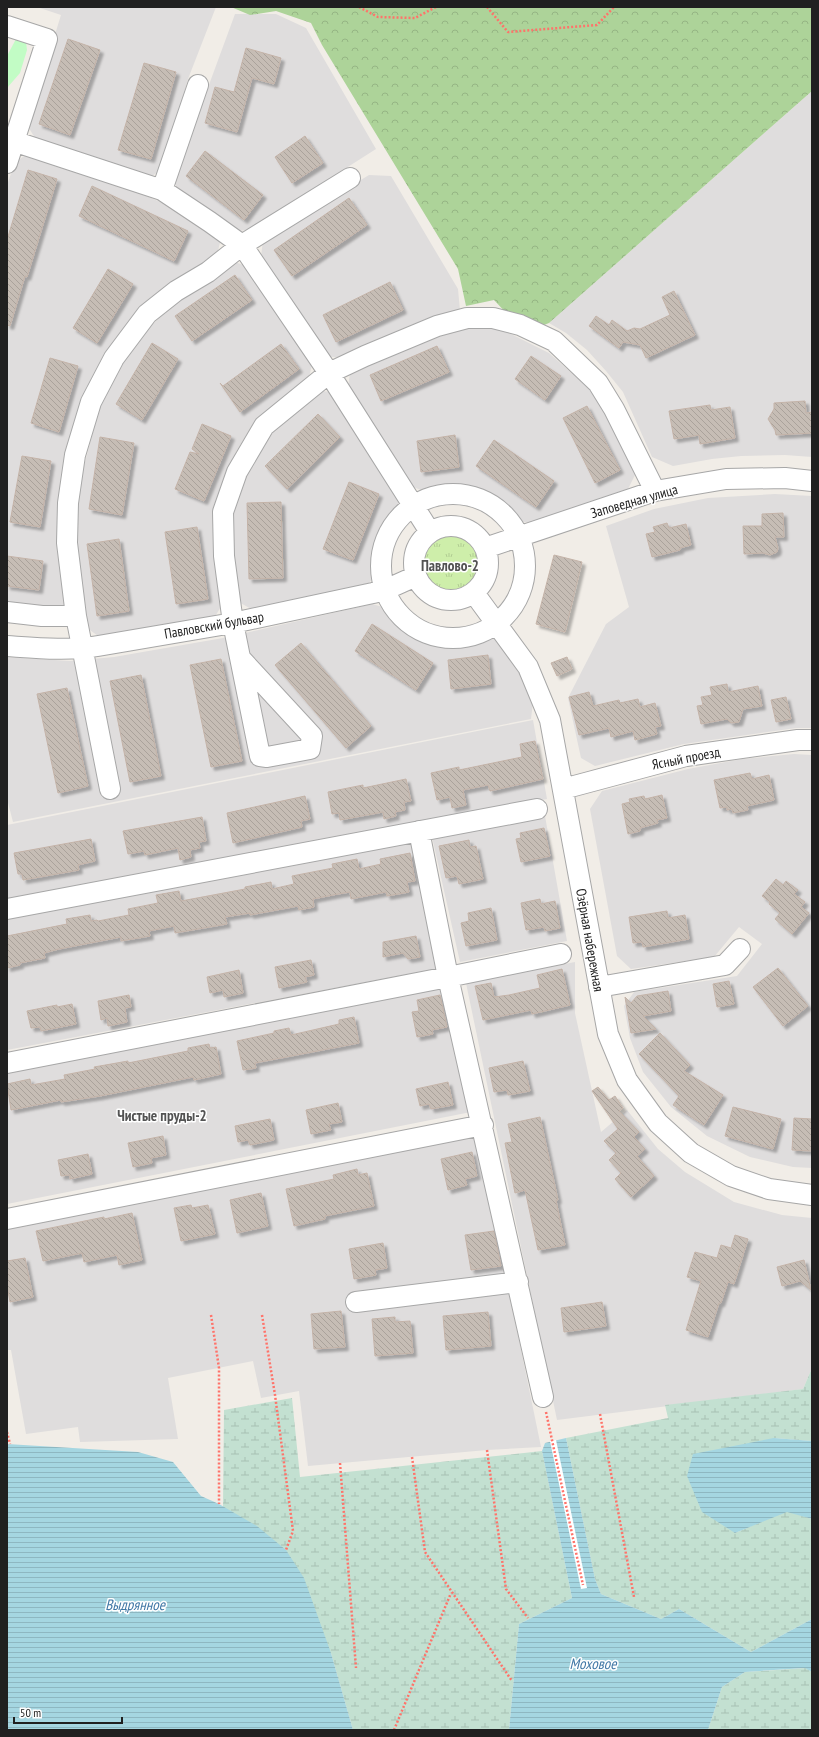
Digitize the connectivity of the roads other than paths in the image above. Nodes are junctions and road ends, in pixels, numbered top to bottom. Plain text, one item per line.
1 (7, 26) edge
2 (198, 85) dead end
3 (11, 140) edge
4 (7, 163) edge
5 (350, 178) dead end
6 (162, 190) junction
7 (242, 245) junction
8 (329, 373) junction
9 (812, 481) edge
10 (655, 491) junction
11 (413, 505) junction
12 (430, 532) junction
13 (520, 538) junction
14 (485, 548) junction
15 (416, 576) junction
16 (385, 590) junction
17 (474, 592) junction
18 (7, 612) edge
19 (76, 616) junction
20 (233, 623) junction
21 (497, 623) junction
22 (7, 646) edge
23 (82, 648) junction
24 (240, 658) junction
25 (812, 740) edge
26 (563, 788) junction
27 (110, 789) dead end
28 (537, 809) dead end
29 (419, 831) junction
30 (7, 909) edge
31 (740, 949) dead end
32 (561, 954) dead end
33 (448, 977) junction
34 (599, 987) junction
35 (7, 1063) edge
36 (482, 1125) junction
37 (812, 1195) edge
38 (7, 1219) edge
39 (518, 1282) junction
40 (356, 1302) dead end
41 (543, 1397) road end

1 - 3 street
2 - 6 street
3 - 4 street
3 - 6 street
5 - 7 street
6 - 7 street
7 - 8 street
7 - 19 street
8 - 10 street
8 - 11 street
8 - 20 street
9 - 10 street, Заповедная улица
10 - 13 street, Заповедная улица
11 - 12 street
11 - 13 street
11 - 16 street
12 - 14 street
12 - 15 street
13 - 14 street, Заповедная улица
13 - 21 street
14 - 17 street
15 - 16 street, Павловский бульвар
15 - 17 street
16 - 20 street, Павловский бульвар
16 - 21 street
17 - 21 street, Озёрная набережная
18 - 19 street
19 - 23 street
20 - 23 street, Павловский бульвар
20 - 24 street
21 - 26 street, Озёрная набережная
22 - 23 street, Павловский бульвар
23 - 27 street
24 - 24 street
25 - 26 street, Ясный проезд
26 - 34 street, Озёрная набережная
28 - 29 street
29 - 30 street
29 - 33 street
31 - 34 street
32 - 33 street
33 - 35 street
33 - 36 street
34 - 37 street, Озёрная набережная
36 - 38 street
36 - 39 street
39 - 40 street
39 - 41 street

